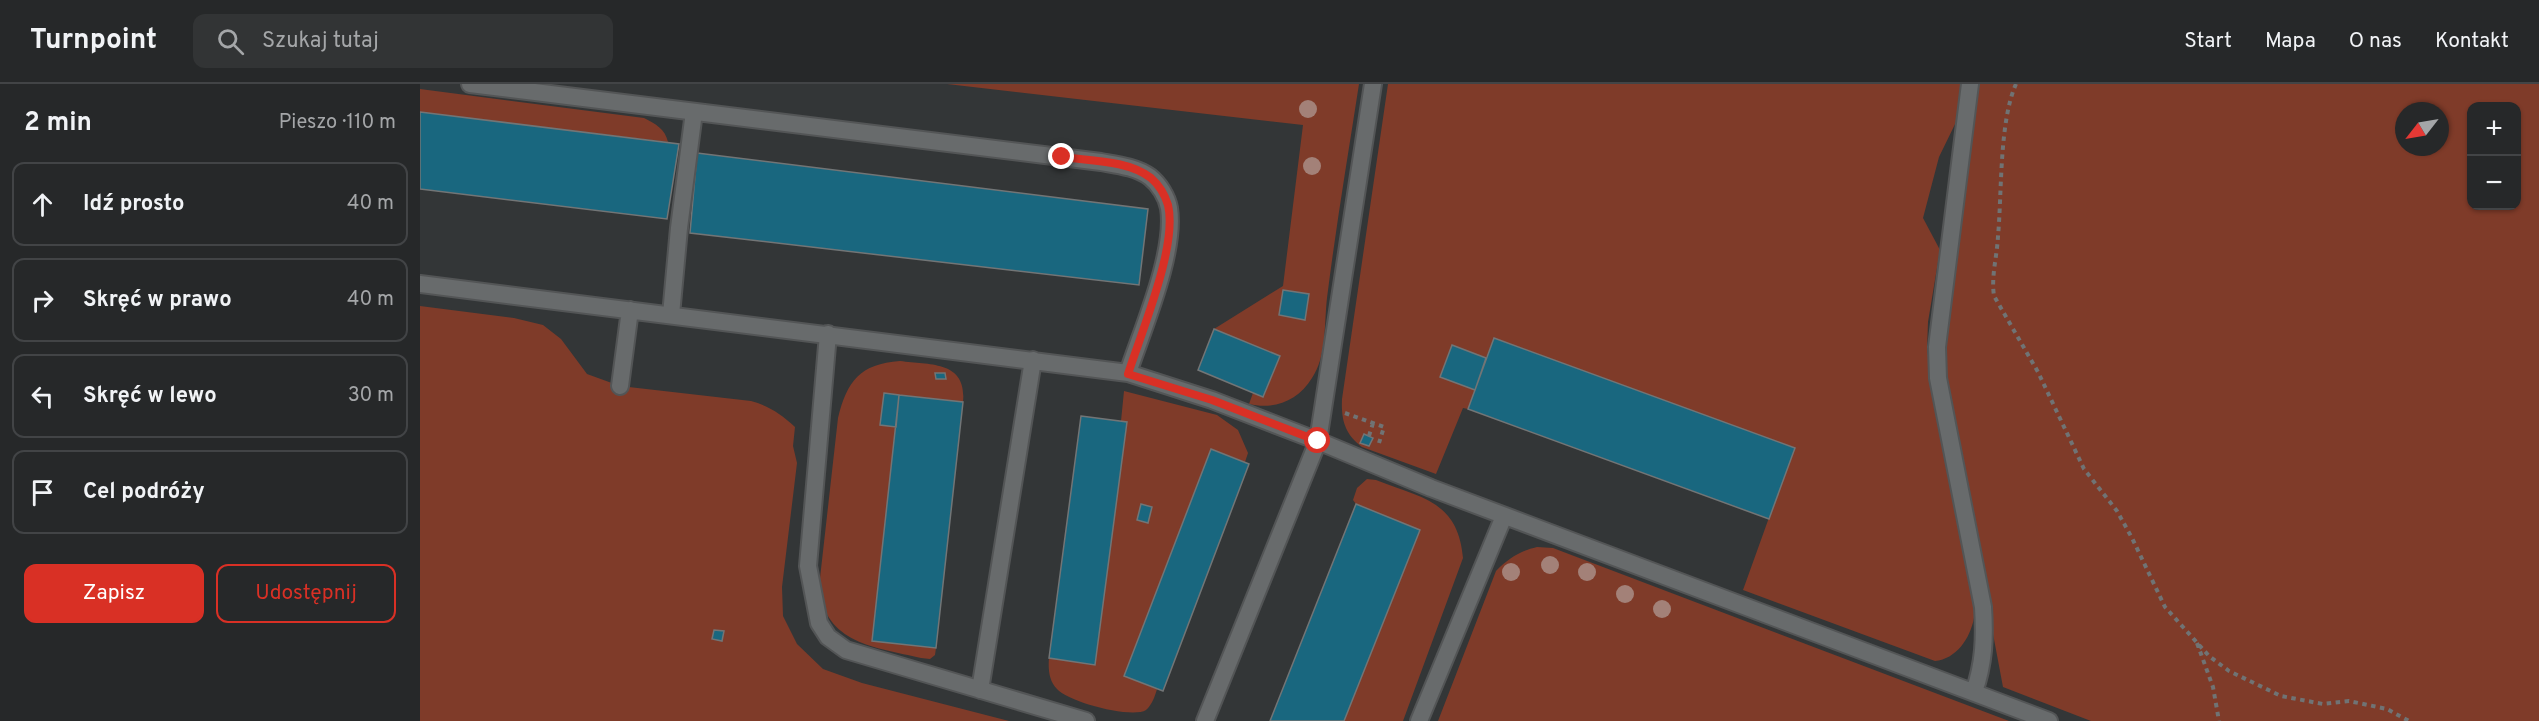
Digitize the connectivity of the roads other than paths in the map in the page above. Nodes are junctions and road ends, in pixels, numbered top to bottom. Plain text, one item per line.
1 (470, 84) edge
2 (1373, 84) edge
3 (1970, 84) edge
4 (694, 112) junction
5 (420, 284) edge
6 (630, 310) junction
7 (671, 315) junction
8 (828, 334) junction
9 (1033, 360) junction
10 (1128, 374) junction
11 (620, 386) dead end
12 (1318, 441) junction
13 (1504, 516) junction
14 (980, 690) junction
15 (1974, 692) junction
16 (1086, 721) edge
17 (1204, 721) edge
18 (1419, 721) edge
19 (2049, 721) edge

1 - 4 lane
2 - 12 lane
3 - 15 lane
4 - 7 lane
4 - 10 lane
5 - 6 lane
6 - 7 lane
6 - 11 lane
7 - 8 lane
8 - 9 lane
8 - 14 lane
9 - 10 lane
9 - 14 lane
10 - 12 lane
12 - 13 lane
12 - 17 lane
13 - 15 lane
13 - 18 lane
14 - 16 lane
15 - 19 lane

